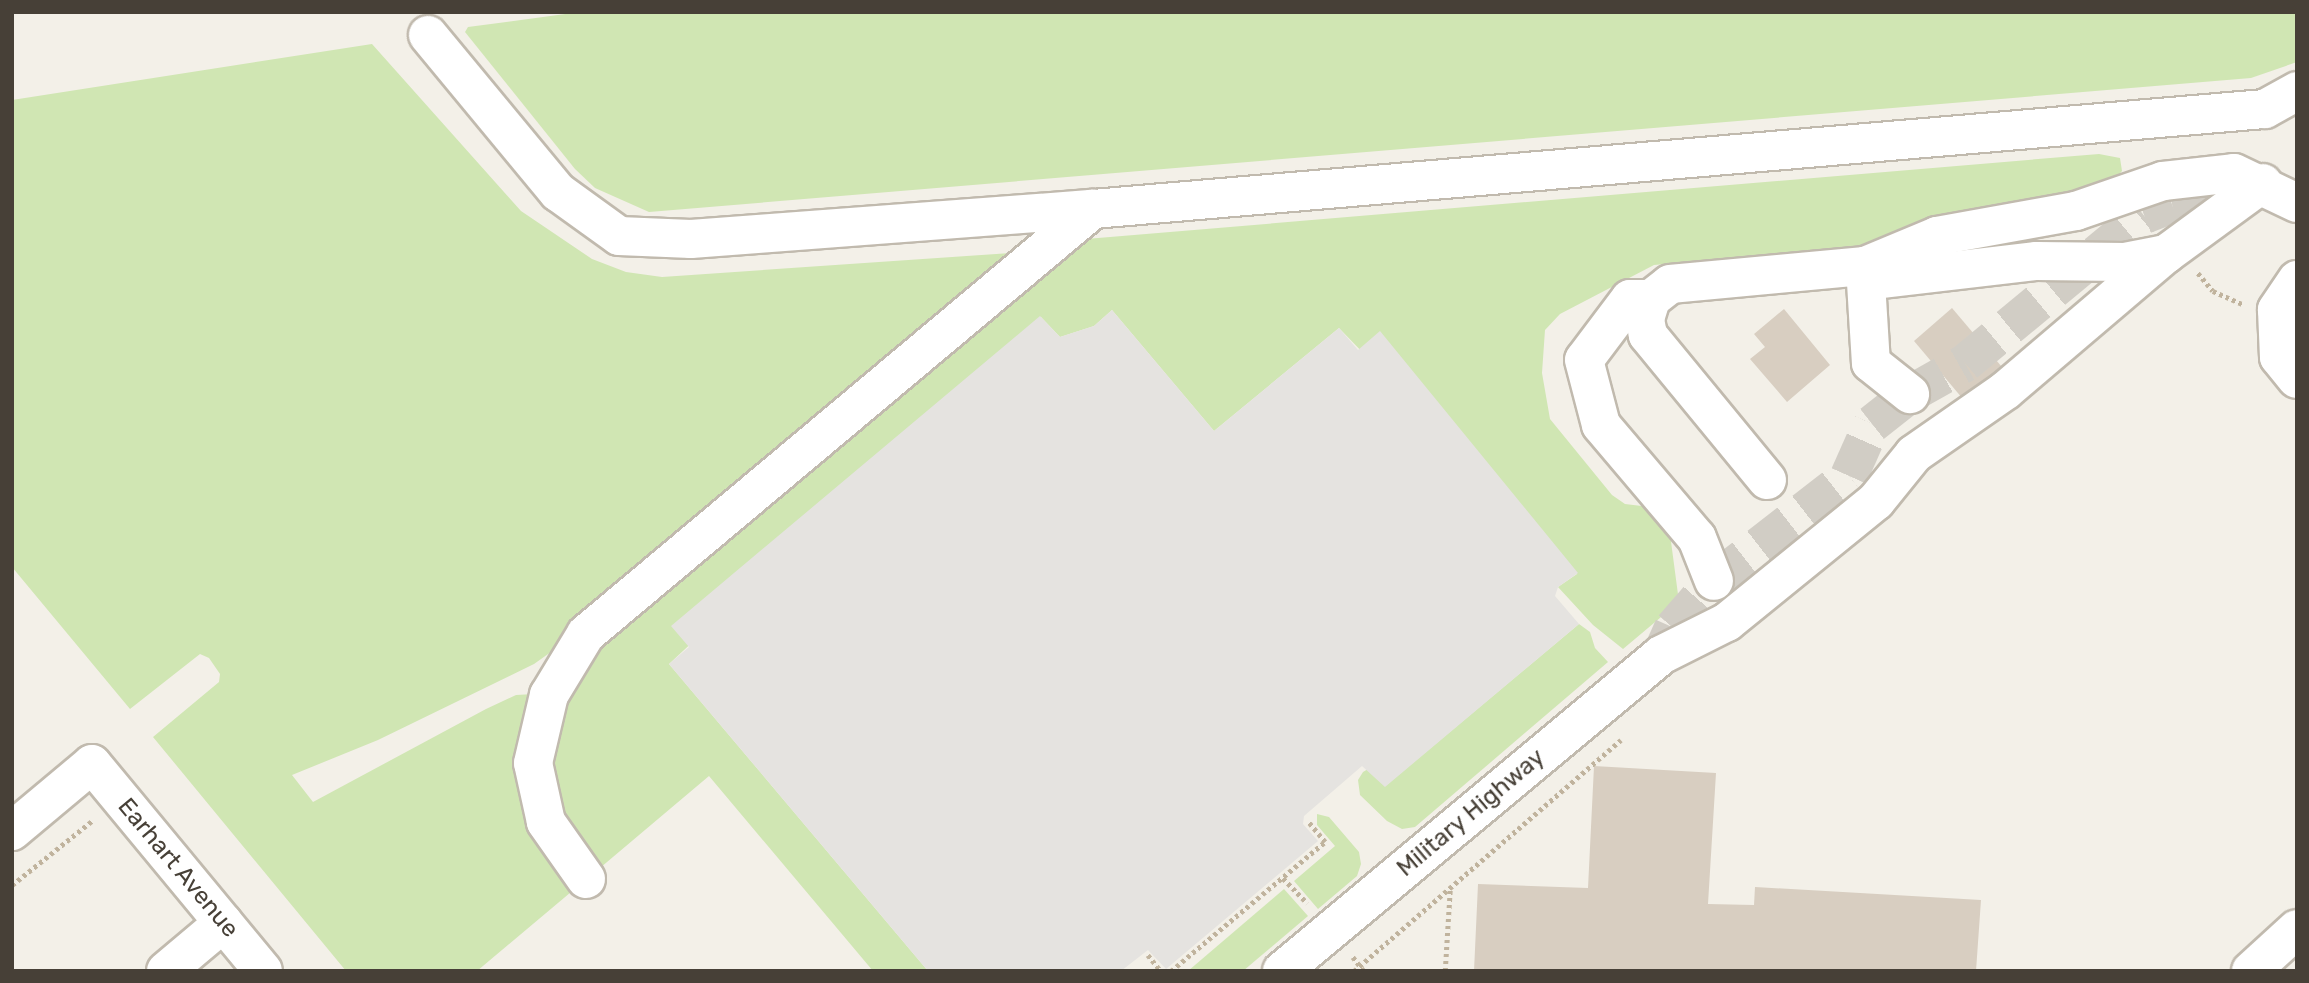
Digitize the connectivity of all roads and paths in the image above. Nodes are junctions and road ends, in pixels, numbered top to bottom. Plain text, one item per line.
1 (428, 35) dead end
2 (2297, 92) edge
3 (2263, 183) junction
4 (2297, 203) edge
5 (1093, 209) junction
6 (2166, 254) junction
7 (1865, 274) junction
8 (2297, 280) edge
9 (1651, 299) junction
10 (2297, 379) edge
11 (1910, 394) dead end
12 (1767, 480) dead end
13 (1714, 581) dead end
14 (1308, 822) dead end
15 (99, 830) dead end
16 (12, 831) edge
17 (586, 879) dead end
18 (12, 886) edge
19 (1450, 888) dead end
20 (223, 923) junction
21 (2297, 929) edge
22 (1148, 956) dead end
23 (166, 971) edge
24 (263, 971) edge
25 (1161, 971) edge
26 (1171, 971) edge
27 (1282, 971) edge
28 (1445, 971) edge
29 (2251, 971) edge

1 - 5 street
2 - 5 street
3 - 4 street
3 - 6 street, Military Highway
3 - 7 street
5 - 17 street
6 - 7 street
6 - 27 street, Military Highway
7 - 9 street
7 - 11 street
8 - 10 street
9 - 12 street
9 - 13 street
14 - 26 path
15 - 18 path
16 - 20 street, Earhart Avenue
19 - 28 path
20 - 23 street
20 - 24 street, Earhart Avenue
21 - 29 street
22 - 25 path

